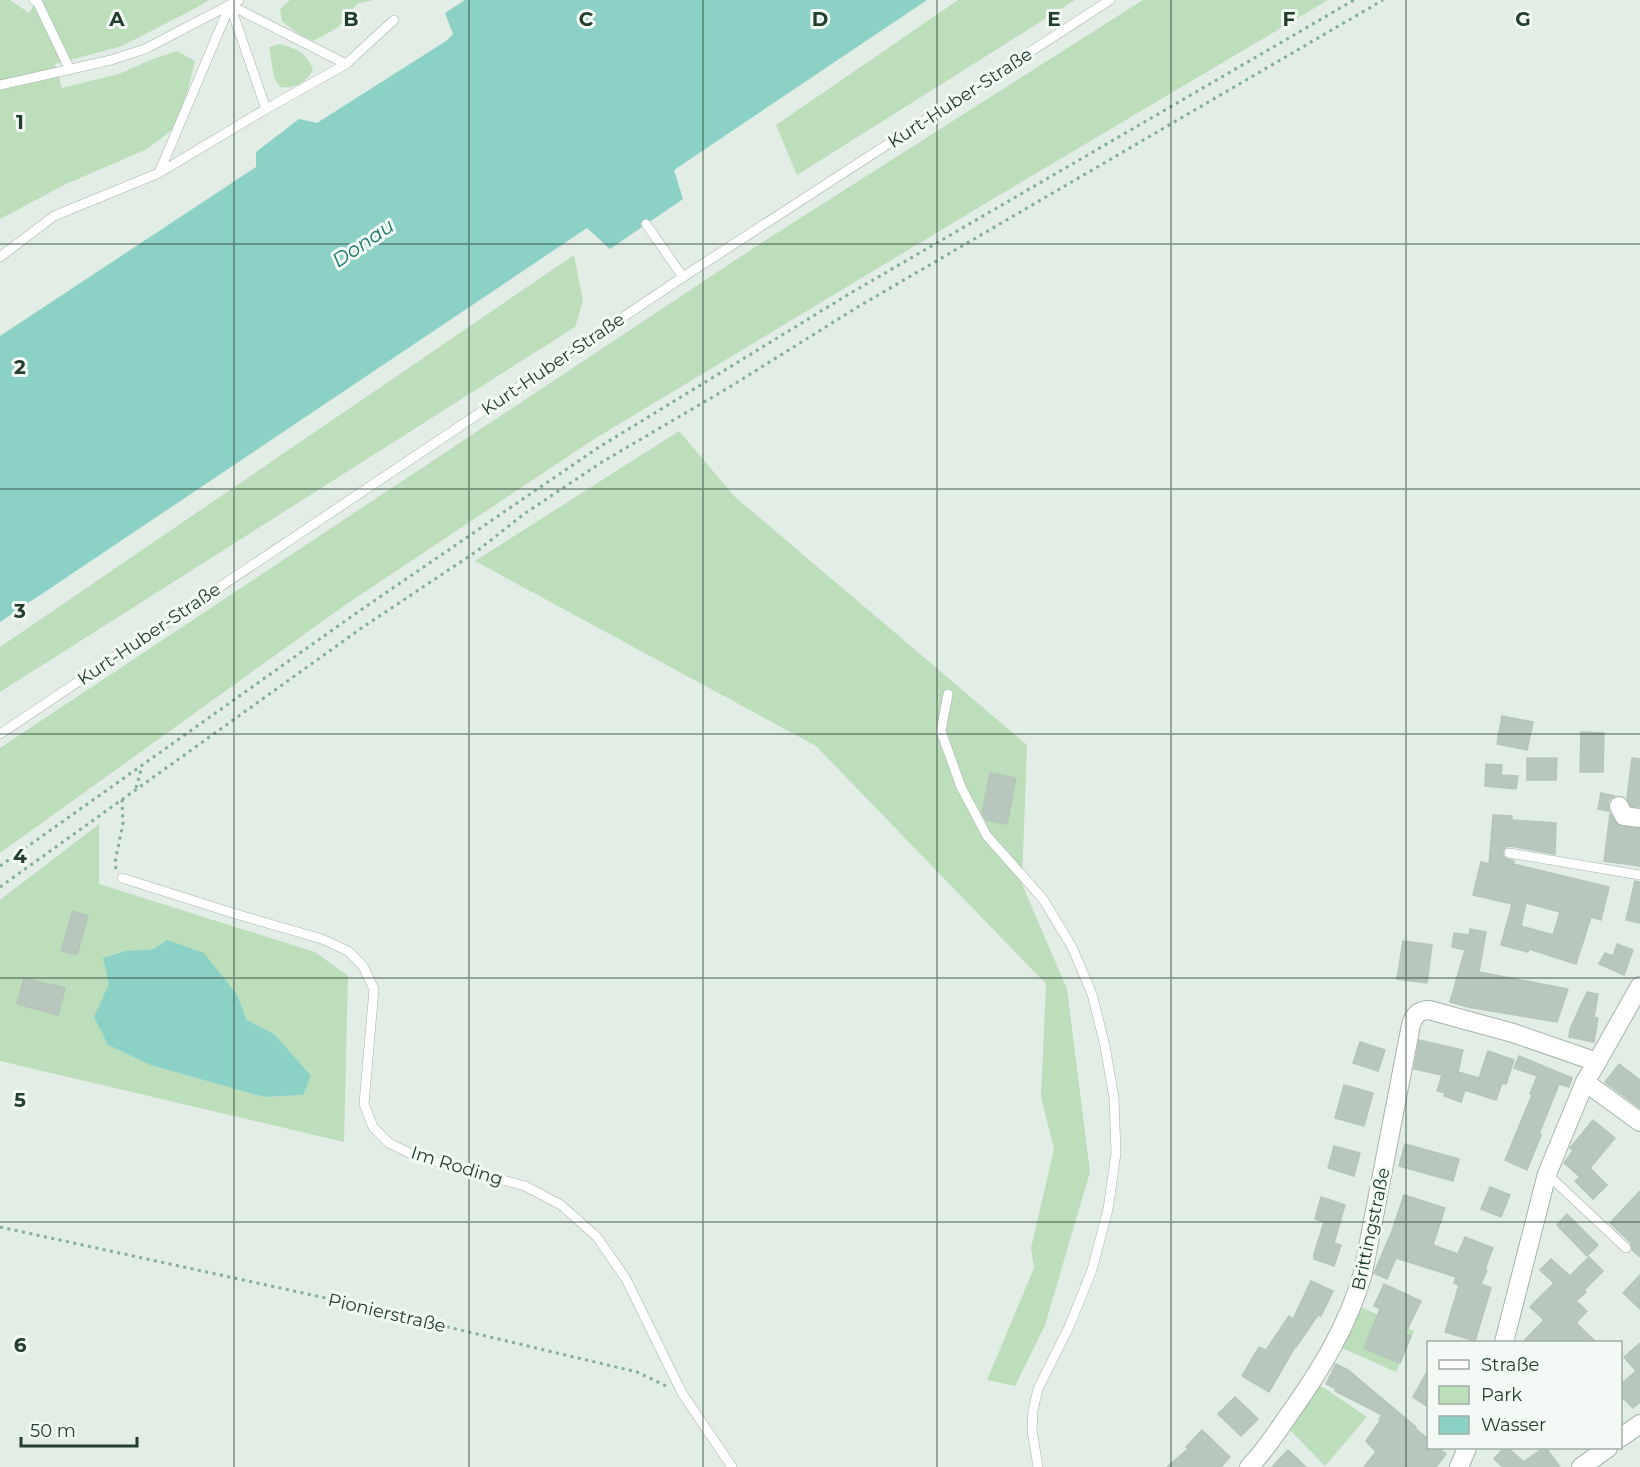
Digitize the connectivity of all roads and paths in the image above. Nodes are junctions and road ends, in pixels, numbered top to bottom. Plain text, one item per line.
1 (1110, 0) edge
2 (1354, 0) edge
3 (1383, 0) edge
4 (37, 1) edge
5 (235, 3) edge
6 (394, 20) dead end
7 (346, 64) junction
8 (70, 70) junction
9 (0, 85) edge
10 (266, 110) junction
11 (159, 173) junction
12 (646, 224) dead end
13 (0, 257) edge
14 (683, 277) junction
15 (948, 694) dead end
16 (0, 734) edge
17 (142, 764) junction
18 (135, 789) junction
19 (122, 799) junction
20 (1619, 806) dead end
21 (1640, 818) edge
22 (1509, 853) dead end
23 (0, 866) edge
24 (1640, 875) edge
25 (122, 878) joint
26 (0, 887) edge
27 (1640, 986) edge
28 (1597, 1062) junction
29 (1585, 1082) junction
30 (1640, 1122) edge
31 (1547, 1174) junction
32 (0, 1227) edge
33 (1626, 1248) dead end
34 (1504, 1341) edge
35 (682, 1393) junction
36 (1640, 1424) edge
37 (1622, 1437) edge
38 (1467, 1449) edge
39 (1607, 1449) edge
40 (732, 1467) edge
41 (1038, 1467) edge
42 (1249, 1467) edge
43 (1459, 1467) edge
44 (1581, 1467) edge

1 - 14 lane, Kurt-Huber-Straße
2 - 17 path
3 - 18 path
4 - 8 lane
5 - 7 lane
5 - 8 lane
5 - 10 lane
5 - 11 lane
6 - 7 lane
7 - 10 lane
8 - 9 lane
10 - 11 lane
11 - 13 lane
12 - 14 lane
14 - 16 lane, Kurt-Huber-Straße
15 - 41 lane
17 - 18 path
17 - 23 path
18 - 19 path
19 - 25 path
19 - 26 path
20 - 21 street
22 - 24 lane
25 - 35 lane, Im Roding
27 - 28 street
28 - 29 street
28 - 42 street, Brittingstraße
29 - 30 street
29 - 31 street
31 - 33 lane
31 - 34 street
32 - 35 path, Pionierstraße
35 - 40 lane
36 - 37 street
38 - 43 street
39 - 44 street

